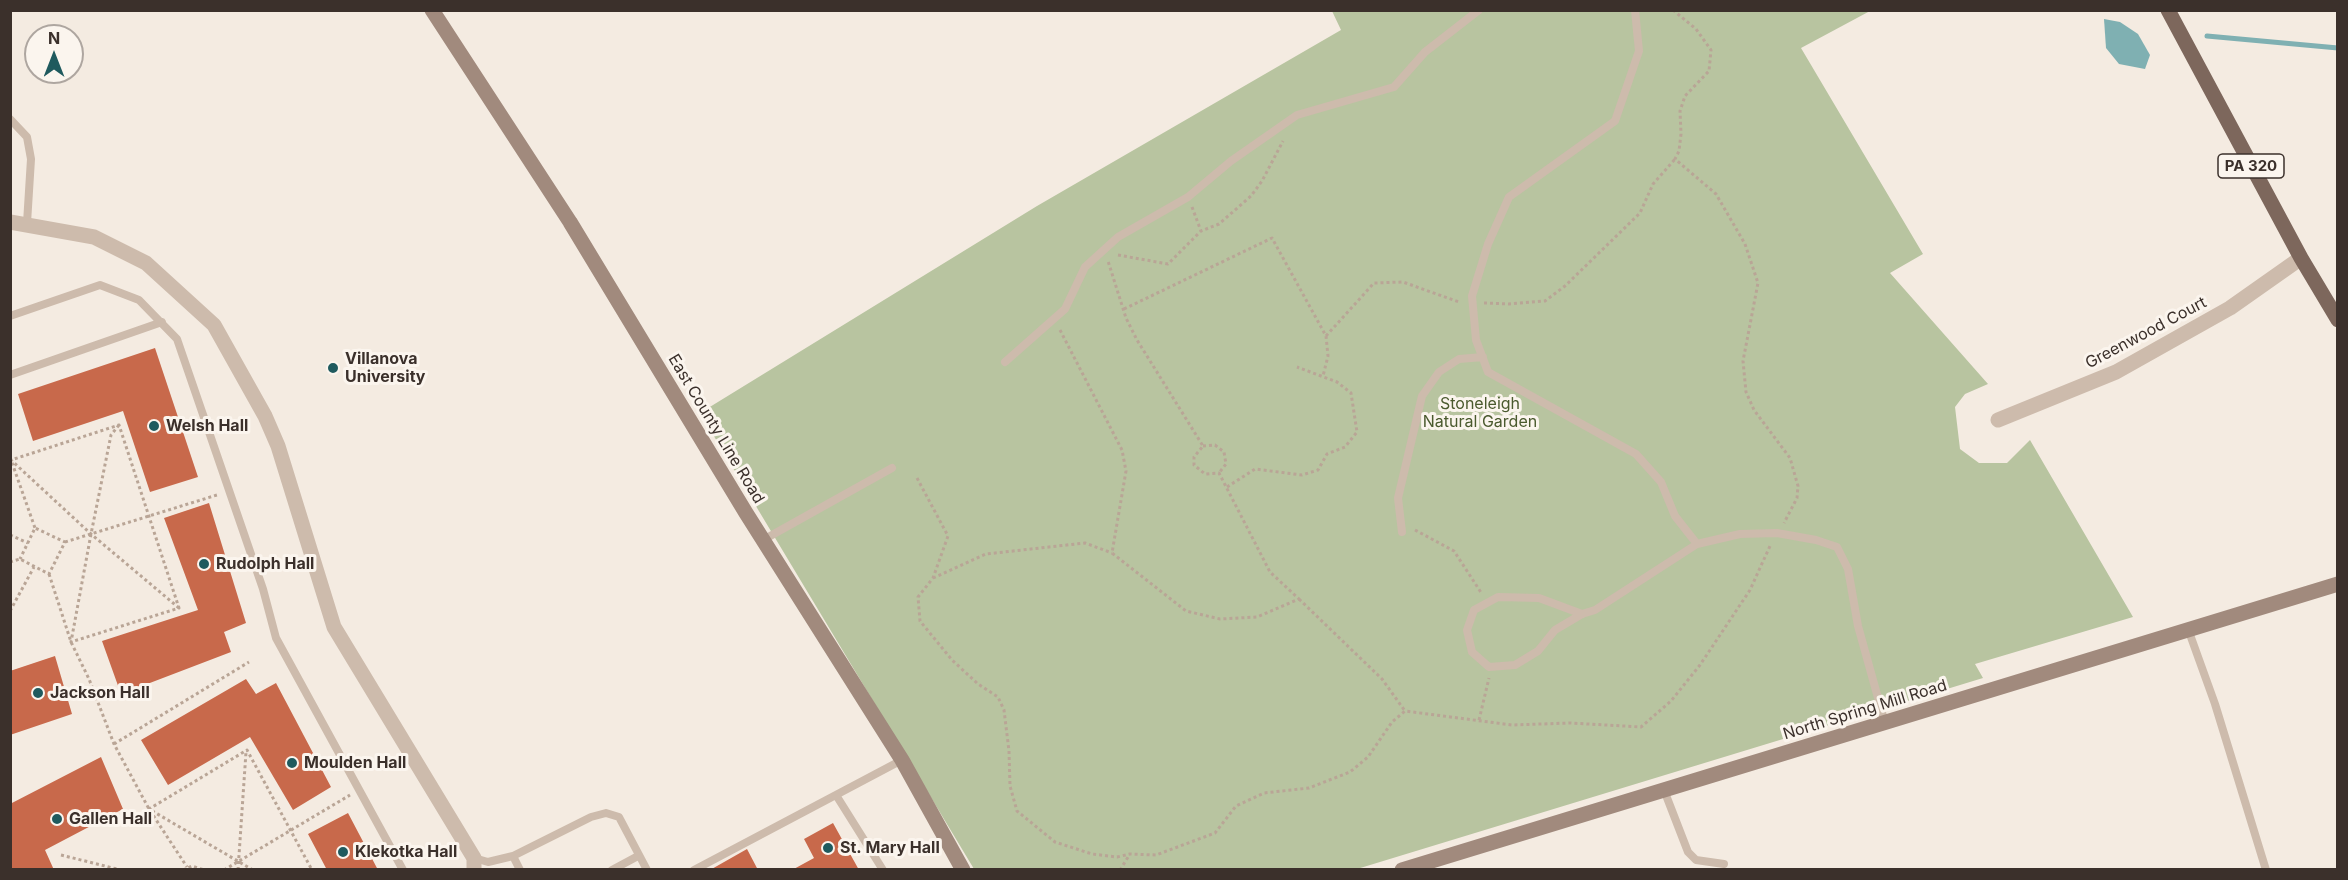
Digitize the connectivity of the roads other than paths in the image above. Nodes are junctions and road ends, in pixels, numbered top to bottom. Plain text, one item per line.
1 (432, 10) edge
2 (1479, 10) edge
3 (1635, 10) edge
4 (2168, 10) edge
5 (10, 119) edge
6 (10, 222) edge
7 (27, 223) junction
8 (2301, 258) junction
9 (10, 316) edge
10 (2337, 320) edge
11 (162, 322) junction
12 (1483, 357) junction
13 (1005, 362) dead end
14 (10, 375) edge
15 (1998, 420) dead end
16 (892, 468) dead end
17 (1406, 530) road end
18 (763, 540) junction
19 (1697, 544) junction
20 (2337, 584) edge
21 (1582, 614) junction
22 (2188, 629) junction
23 (1884, 723) junction
24 (902, 760) junction
25 (1664, 790) junction
26 (836, 795) junction
27 (513, 856) junction
28 (638, 856) junction
29 (474, 864) edge
30 (1724, 864) dead end
31 (403, 870) edge
32 (520, 870) edge
33 (612, 870) edge
34 (647, 870) edge
35 (694, 870) edge
36 (883, 870) edge
37 (963, 870) edge
38 (1402, 870) edge
39 (2266, 870) edge

1 - 18 street, East County Line Road
2 - 13 lane
3 - 12 lane
4 - 8 main road, PA 320
5 - 7 lane
6 - 7 street
7 - 29 street
8 - 10 main road, PA 320
8 - 15 street, Greenwood Court
9 - 11 lane
11 - 14 lane
11 - 31 lane
12 - 17 lane
12 - 19 lane
16 - 18 lane
18 - 24 street, East County Line Road
19 - 21 lane
19 - 23 lane
20 - 22 street, North Spring Mill Road
21 - 21 lane
22 - 23 street, North Spring Mill Road
22 - 39 lane
23 - 25 street, North Spring Mill Road
24 - 26 lane
24 - 37 street, East County Line Road
25 - 30 lane
25 - 38 street, North Spring Mill Road
26 - 35 lane
26 - 36 lane
27 - 28 lane
27 - 29 lane
27 - 32 lane
28 - 33 lane
28 - 34 lane

